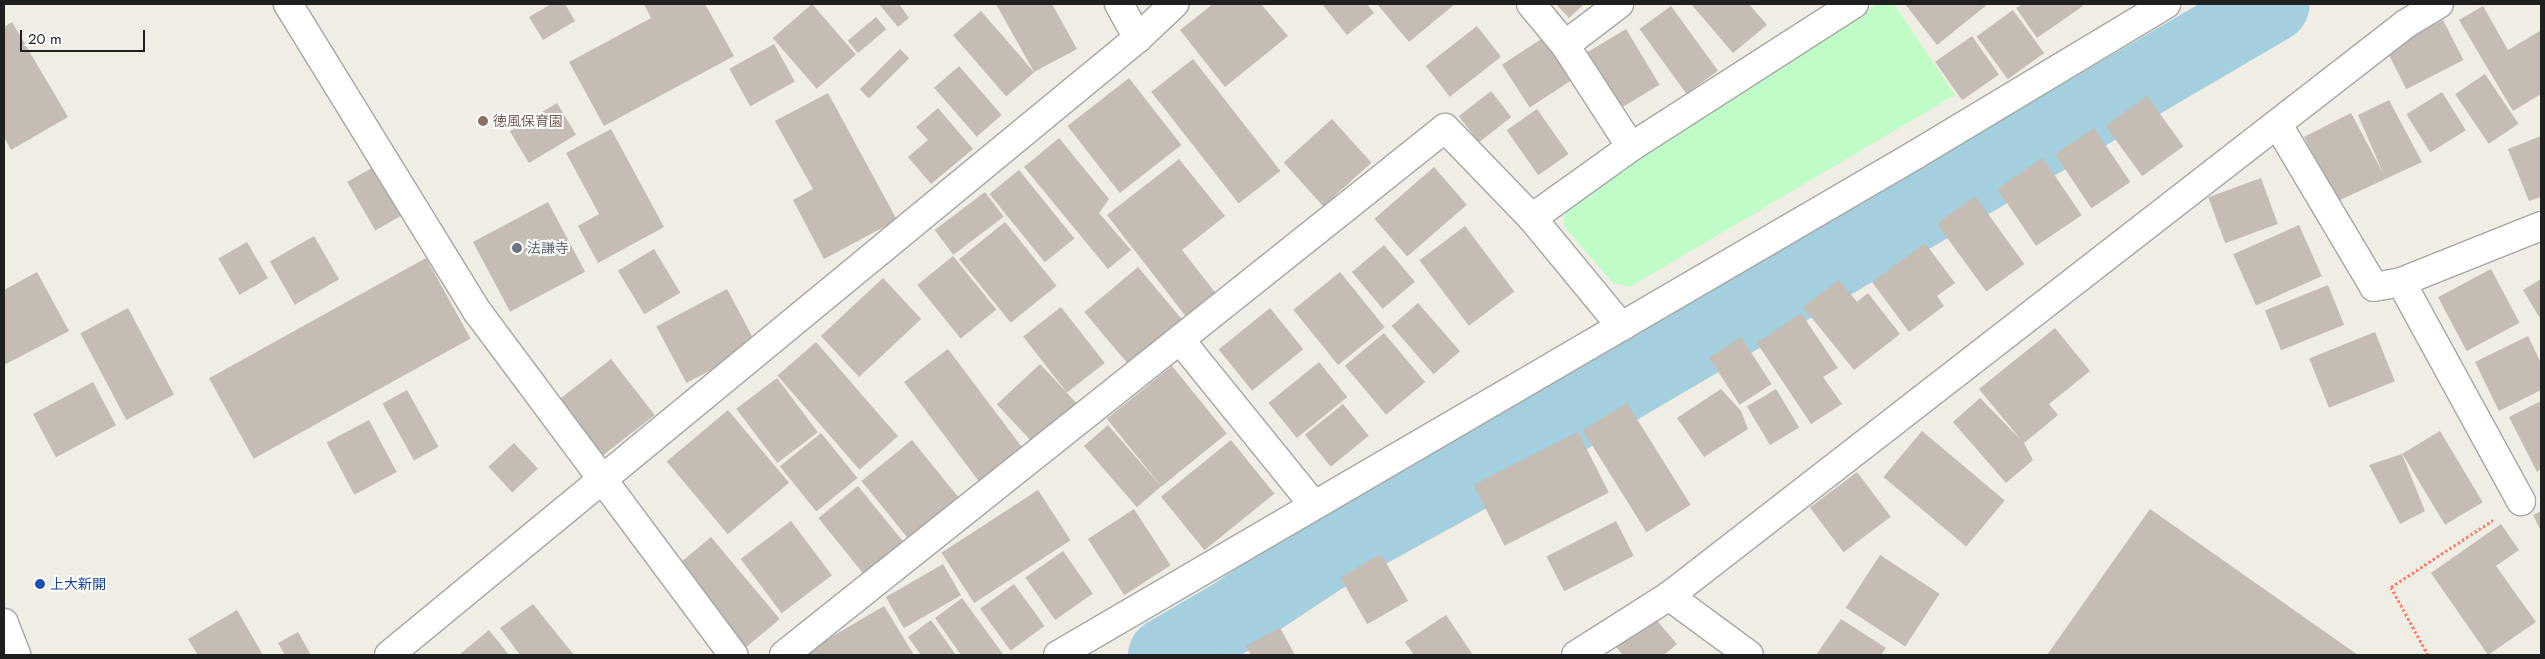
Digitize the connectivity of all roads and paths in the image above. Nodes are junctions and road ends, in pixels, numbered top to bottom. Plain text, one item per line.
1 (288, 4) edge
2 (1120, 4) edge
3 (1174, 4) edge
4 (1531, 4) edge
5 (1619, 4) edge
6 (1854, 4) edge
7 (2166, 4) edge
8 (2439, 4) edge
9 (1138, 38) junction
10 (1565, 45) junction
11 (2278, 125) junction
12 (1631, 147) junction
13 (1532, 218) junction
14 (2541, 226) edge
15 (2401, 282) junction
16 (1622, 327) junction
17 (1181, 341) junction
18 (600, 479) junction
19 (2521, 501) joint
20 (1313, 504) junction
21 (1670, 596) junction
22 (4, 623) edge
23 (16, 655) edge
24 (388, 655) edge
25 (733, 655) edge
26 (784, 655) edge
27 (1058, 655) edge
28 (1576, 655) edge
29 (1749, 655) edge
30 (2428, 655) edge

1 - 18 street
2 - 9 street
3 - 9 street
4 - 10 street
5 - 10 street
6 - 12 street
7 - 16 street
8 - 11 street
9 - 18 street
10 - 12 street
11 - 15 street
11 - 21 street
12 - 13 street
13 - 16 street
13 - 17 street
14 - 15 street
15 - 19 street
16 - 20 street
17 - 20 street
17 - 26 street
18 - 24 street
18 - 25 street
19 - 30 path
20 - 27 street
21 - 28 street
21 - 29 street
22 - 23 street

